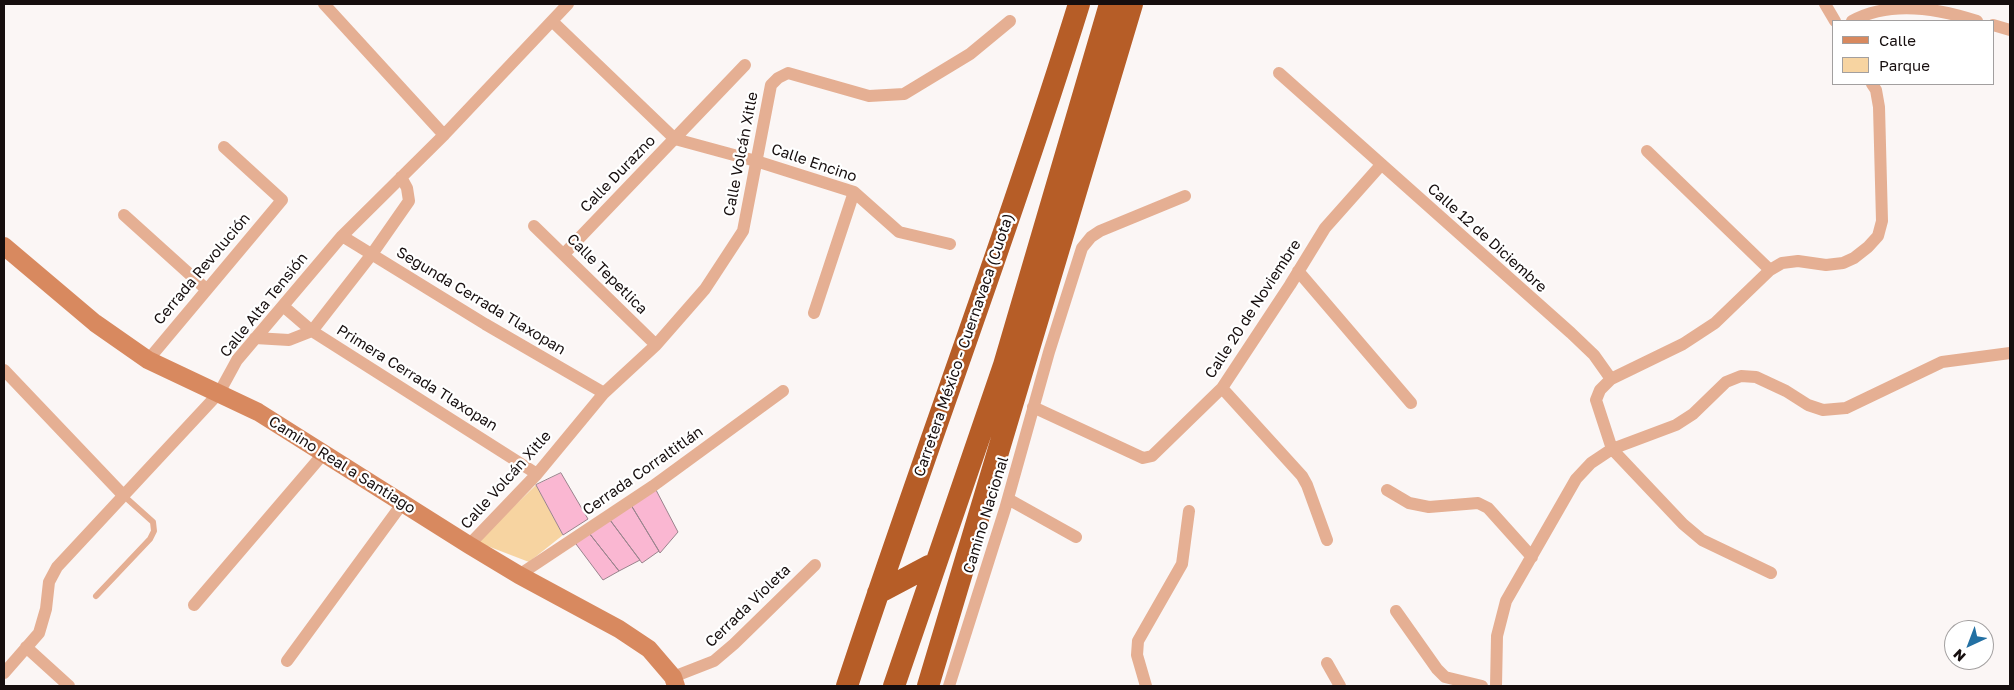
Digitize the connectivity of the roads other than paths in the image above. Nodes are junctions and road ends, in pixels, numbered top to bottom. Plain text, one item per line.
1 (324, 4) edge
2 (568, 4) edge
3 (1079, 4) edge
4 (1132, 4) edge
5 (1825, 4) edge
6 (1941, 6) edge
7 (1108, 10) edge
8 (1010, 20) dead end
9 (1833, 20) edge
10 (1854, 20) edge
11 (1976, 20) edge
12 (553, 22) junction
13 (1994, 25) edge
14 (2010, 30) edge
15 (746, 65) dead end
16 (1279, 74) dead end
17 (1874, 87) edge
18 (1046, 111) junction
19 (444, 135) junction
20 (675, 139) junction
21 (224, 147) dead end
22 (1647, 151) dead end
23 (756, 161) junction
24 (1381, 165) junction
25 (401, 177) junction
26 (854, 192) junction
27 (1185, 196) dead end
28 (124, 215) dead end
29 (534, 226) dead end
30 (342, 236) junction
31 (950, 244) dead end
32 (4, 246) edge
33 (372, 254) junction
34 (564, 254) junction
35 (1770, 270) junction
36 (1298, 271) junction
37 (206, 289) junction
38 (283, 306) junction
39 (814, 312) dead end
40 (312, 331) junction
41 (255, 338) junction
42 (656, 345) junction
43 (2010, 354) edge
44 (148, 360) junction
45 (4, 370) edge
46 (1611, 379) junction
47 (1222, 388) junction
48 (783, 392) dead end
49 (219, 393) junction
50 (604, 393) junction
51 (1411, 403) dead end
52 (1033, 407) junction
53 (1612, 448) junction
54 (324, 453) junction
55 (536, 474) junction
56 (1387, 490) dead end
57 (124, 496) junction
58 (1008, 499) junction
59 (402, 504) junction
60 (1189, 511) dead end
61 (1076, 537) dead end
62 (1327, 540) dead end
63 (468, 545) junction
64 (1532, 557) junction
65 (815, 565) dead end
66 (929, 566) junction
67 (1771, 573) dead end
68 (519, 575) junction
69 (878, 593) junction
70 (96, 596) dead end
71 (194, 605) dead end
72 (1396, 611) dead end
73 (26, 647) junction
74 (287, 662) dead end
75 (1328, 663) dead end
76 (4, 673) edge
77 (674, 682) edge
78 (69, 686) edge
79 (847, 686) edge
80 (888, 686) edge
81 (894, 686) edge
82 (928, 686) edge
83 (949, 686) edge
84 (1146, 686) edge
85 (1340, 686) edge
86 (1482, 686) edge
87 (1496, 686) edge

1 - 19 street
2 - 12 street, Calle Alta Tensión
3 - 18 highway, Carretera México - Cuernavaca (Cuota)
4 - 82 highway
5 - 9 street
6 - 10 street
6 - 11 street
7 - 81 highway
8 - 23 street, Calle Volcán Xitle
12 - 19 street, Calle Alta Tensión
12 - 20 street, Calle Encino
13 - 14 street
15 - 20 street, Calle Durazno
16 - 24 street, Calle 12 de Diciembre
17 - 35 street
18 - 66 highway
18 - 69 highway, Carretera México - Cuernavaca (Cuota)
19 - 25 street, Calle Alta Tensión
20 - 23 street, Calle Encino
20 - 34 street, Calle Durazno
21 - 37 street, Cerrada Revolución
22 - 35 street
23 - 26 street, Calle Encino
23 - 42 street, Calle Volcán Xitle
24 - 36 street, Calle 20 de Noviembre
24 - 46 street, Calle 12 de Diciembre
25 - 30 street, Calle Alta Tensión
25 - 33 street
26 - 31 street, Calle Encino
26 - 39 street
27 - 52 street, Camino Nacional
28 - 37 street
29 - 34 street, Calle Tepetlica
30 - 33 street, Segunda Cerrada Tlaxopan
30 - 38 street, Calle Alta Tensión
32 - 44 street, Camino Real a Santiago
33 - 40 street
33 - 50 street, Segunda Cerrada Tlaxopan
34 - 42 street, Calle Tepetlica
35 - 46 street
36 - 47 street, Calle 20 de Noviembre
36 - 51 street
37 - 44 street, Cerrada Revolución
38 - 40 street, Primera Cerrada Tlaxopan
38 - 41 street, Calle Alta Tensión
40 - 41 street
40 - 55 street, Primera Cerrada Tlaxopan
41 - 49 street, Calle Alta Tensión
42 - 50 street, Calle Volcán Xitle
43 - 53 street
44 - 49 street, Camino Real a Santiago
45 - 57 street
46 - 53 street
47 - 52 street, Calle 20 de Noviembre
47 - 62 street
48 - 68 street, Cerrada Corraltitlán
49 - 54 street, Camino Real a Santiago
49 - 57 street, Calle Alta Tensión
50 - 55 street, Calle Volcán Xitle
52 - 58 street, Camino Nacional
53 - 64 street
53 - 67 street
54 - 59 street, Camino Real a Santiago
54 - 71 street
55 - 63 street, Calle Volcán Xitle
56 - 64 street
57 - 70 lane
57 - 73 street, Calle Alta Tensión
58 - 61 street
58 - 83 street, Camino Nacional
59 - 63 street, Camino Real a Santiago
59 - 74 street
60 - 84 street
63 - 68 street, Camino Real a Santiago
64 - 87 street
65 - 77 street, Cerrada Violeta
66 - 69 highway
66 - 80 highway
68 - 77 street, Camino Real a Santiago
69 - 79 highway, Carretera México - Cuernavaca (Cuota)
72 - 86 street
73 - 76 street, Calle Alta Tensión
73 - 78 street
75 - 85 street

